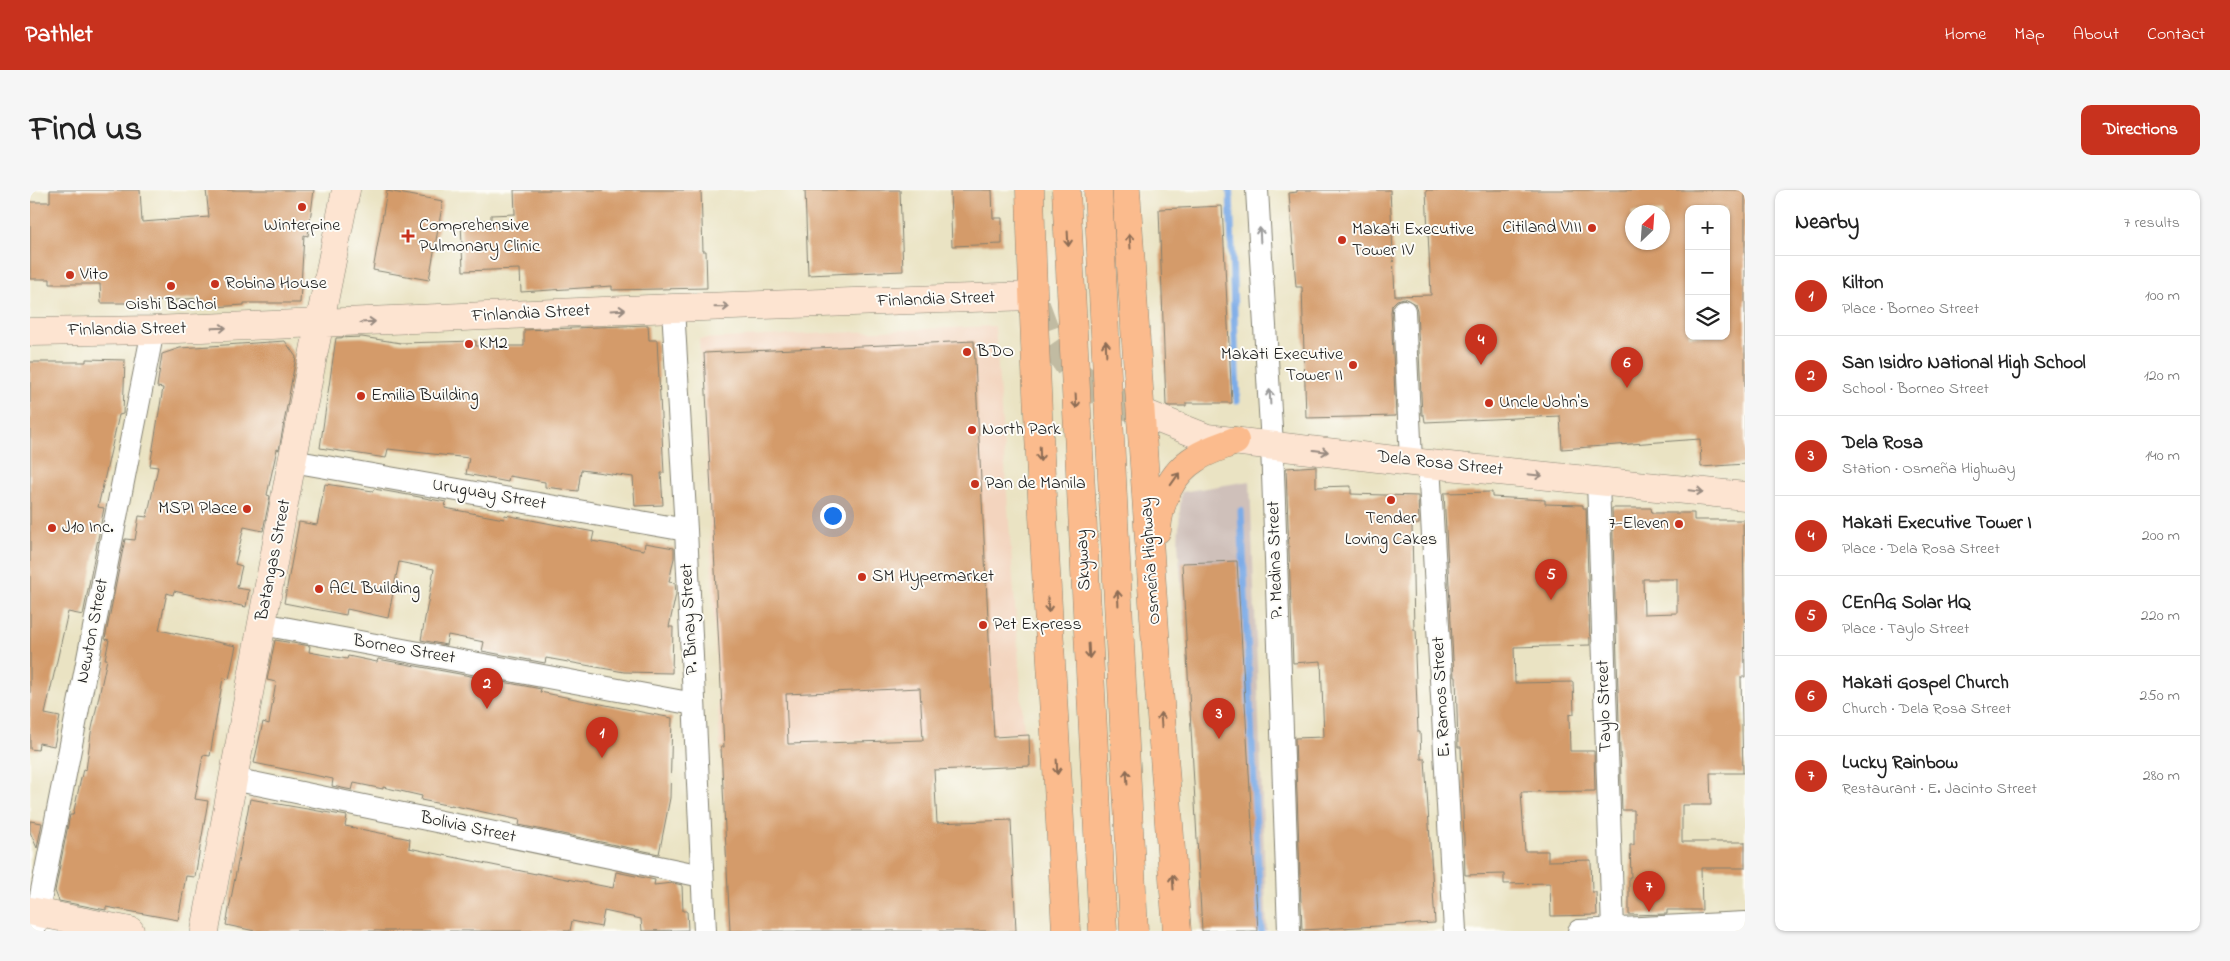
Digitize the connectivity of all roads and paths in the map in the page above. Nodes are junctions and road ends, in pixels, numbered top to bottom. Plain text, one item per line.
1 (346, 190) edge
2 (1030, 190) edge
3 (1066, 190) edge
4 (1098, 190) edge
5 (1126, 190) edge
6 (1257, 190) edge
7 (1032, 296) junction
8 (673, 308) junction
9 (1404, 310) dead end
10 (320, 324) junction
11 (153, 330) junction
12 (30, 332) edge
13 (1141, 412) junction
14 (1235, 441) junction
15 (1272, 445) junction
16 (292, 461) junction
17 (1420, 463) junction
18 (1598, 481) junction
19 (1745, 496) edge
20 (686, 530) junction
21 (1152, 576) junction
22 (262, 624) junction
23 (694, 704) junction
24 (233, 780) junction
25 (1086, 817) dead end
26 (1134, 818) dead end
27 (702, 876) junction
28 (34, 918) edge
29 (1745, 923) edge
30 (1613, 930) edge
31 (130, 931) edge
32 (205, 931) edge
33 (705, 931) edge
34 (1066, 931) edge
35 (1093, 931) edge
36 (1103, 931) edge
37 (1134, 931) edge
38 (1140, 931) edge
39 (1177, 931) edge
40 (1289, 931) edge
41 (1455, 931) edge
42 (1579, 931) edge

1 - 10 street, Batangas Street
2 - 7 main road
3 -> 36 main road, Skyway, bridge
37 -> 4 main road, Skyway, bridge
13 -> 5 main road, Osmeña Highway
15 -> 6 street, P. Medina Street
8 -> 7 street, Finlandia Street
7 -> 34 main road
10 -> 8 street, Finlandia Street
8 - 20 street, P. Binay Street
9 - 17 street, E. Ramos Street
11 -> 10 street, Finlandia Street
10 - 16 street, Batangas Street
11 - 12 street, Finlandia Street
11 - 28 street, Newton Street
13 - 14 street, Dela Rosa Street
13 - 21 main road, Osmeña Highway
14 - 15 street, Dela Rosa Street
21 -> 14 main road
15 -> 17 street, Dela Rosa Street
15 - 40 street, P. Medina Street
16 - 20 street, Uruguay Street
16 - 22 street, Batangas Street
17 -> 18 street, Dela Rosa Street
17 - 41 street, E. Ramos Street
18 -> 19 street, Dela Rosa Street
18 - 30 street, Taylo Street
20 - 23 street, P. Binay Street
39 -> 21 main road, Osmeña Highway
22 - 23 street, Borneo Street
22 - 24 street, Batangas Street
23 - 27 street, P. Binay Street
24 - 27 street, Bolivia Street
24 - 32 street, Batangas Street
25 - 35 main road
26 - 38 main road
27 - 33 street, P. Binay Street
28 - 31 street
29 - 30 street
30 - 42 street

